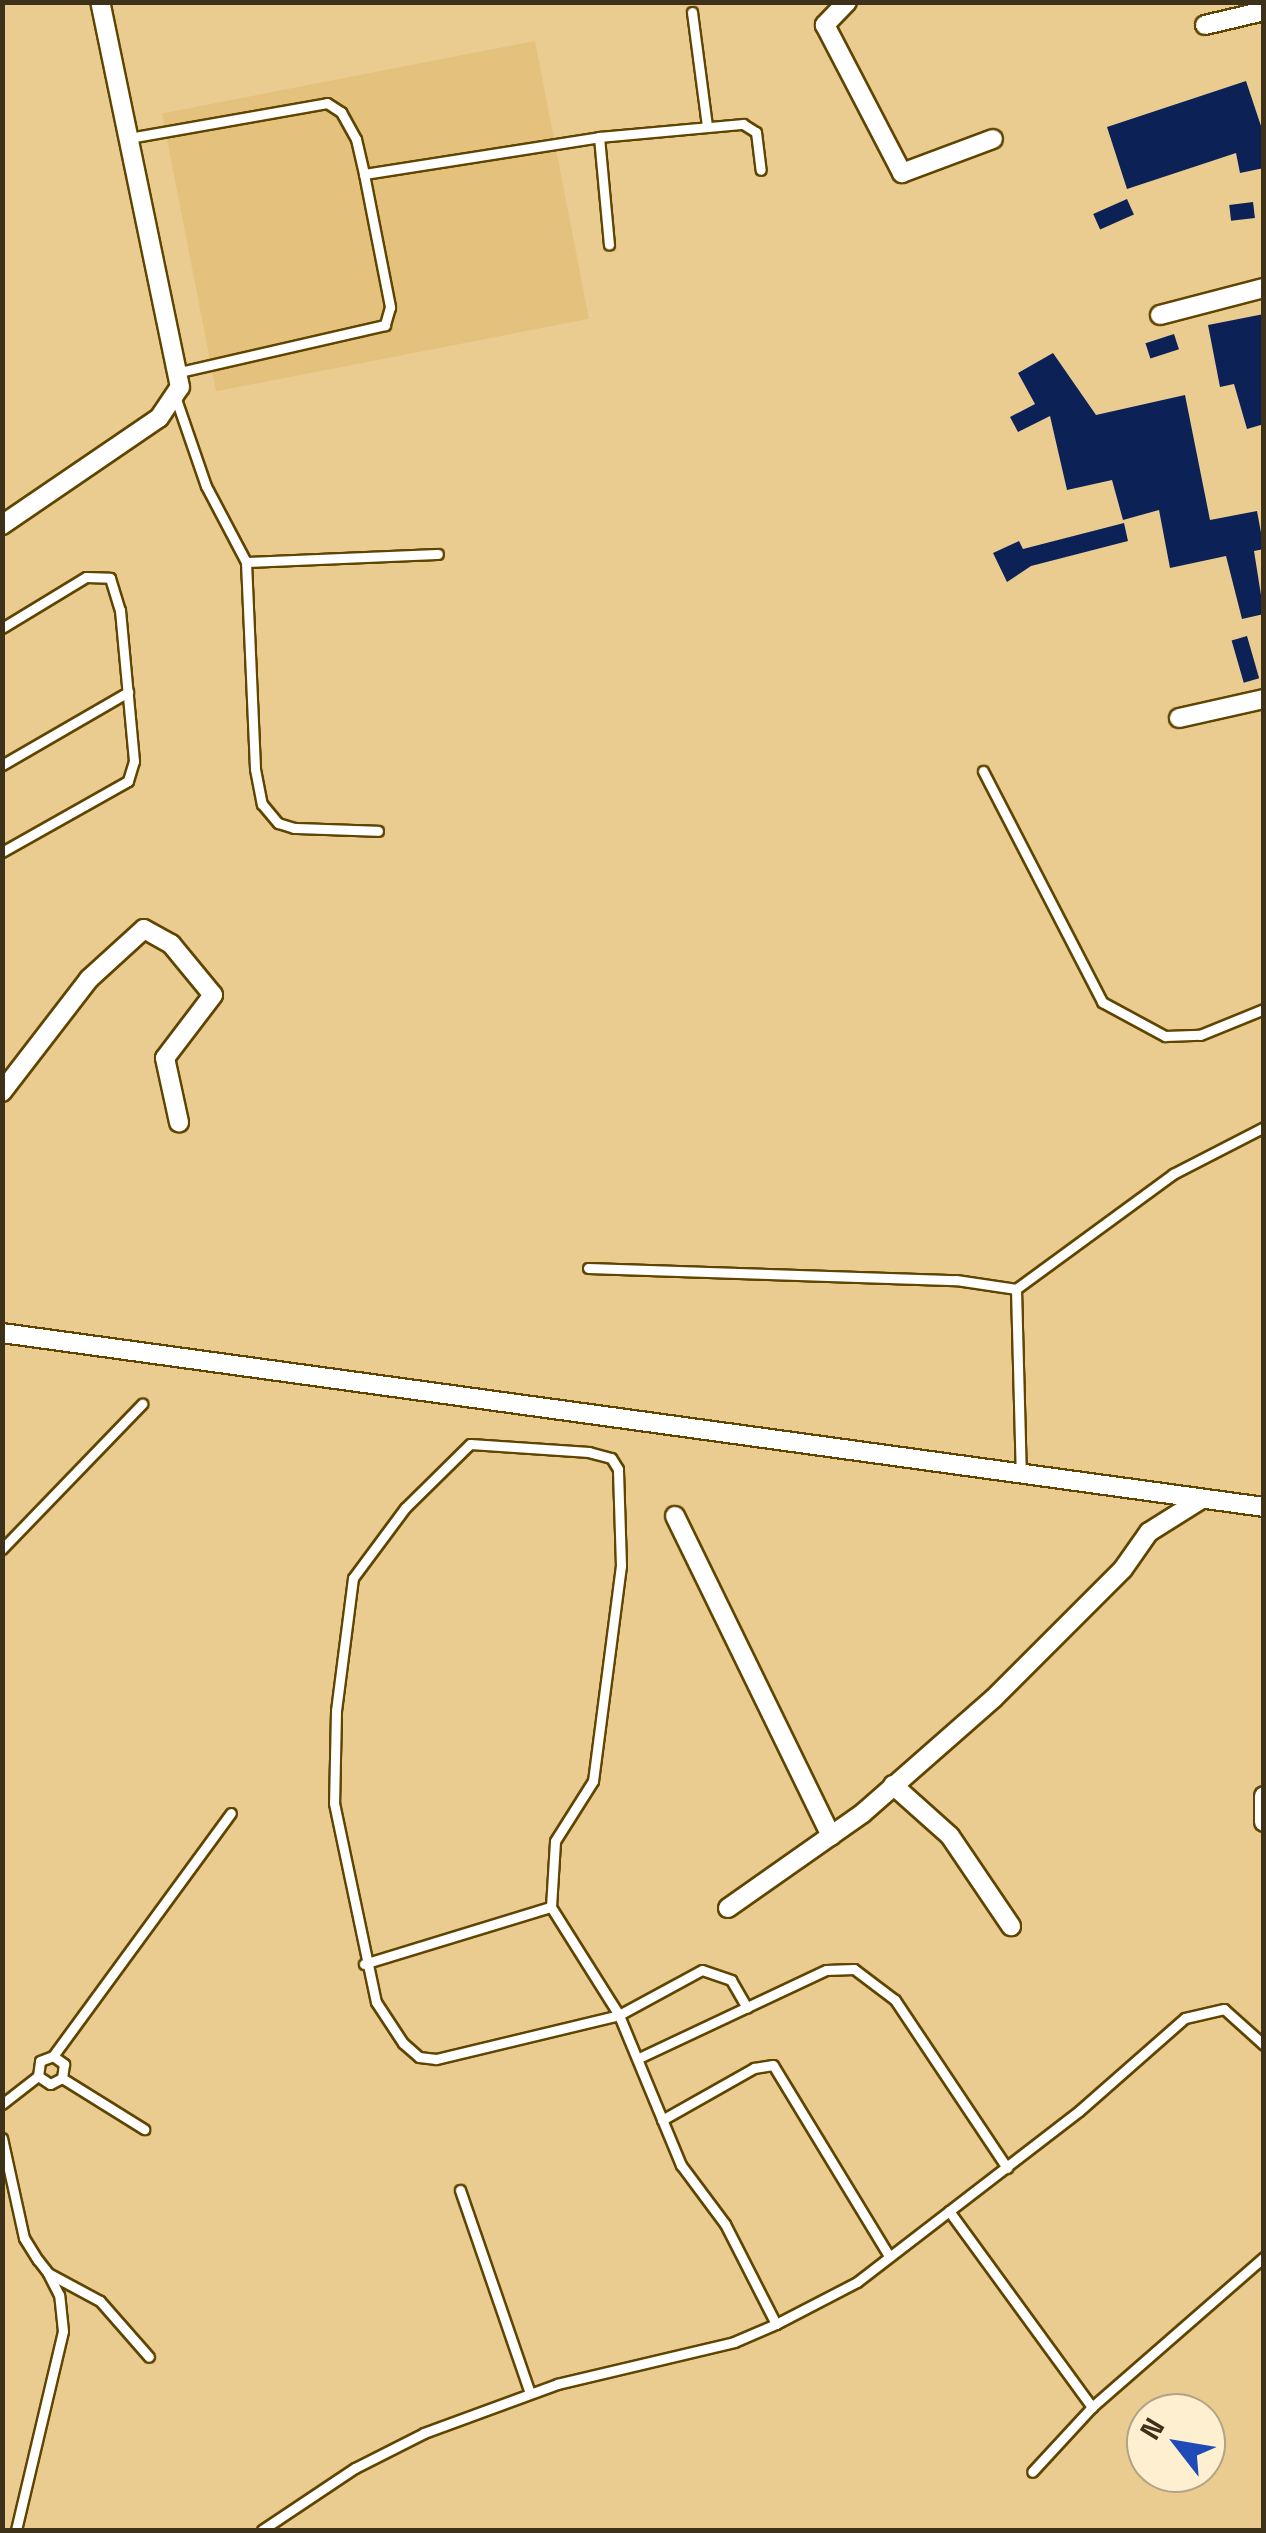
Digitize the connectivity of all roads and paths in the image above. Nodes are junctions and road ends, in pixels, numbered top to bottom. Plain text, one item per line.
1 (100, 2) edge
2 (846, 2) edge
3 (1264, 11) edge
4 (692, 12) dead end
5 (1206, 25) dead end
6 (707, 126) junction
7 (599, 137) junction
8 (126, 138) junction
9 (994, 140) dead end
10 (761, 170) dead end
11 (364, 174) junction
12 (609, 245) dead end
13 (1264, 288) edge
14 (1160, 315) dead end
15 (180, 372) junction
16 (176, 400) junction
17 (2, 525) edge
18 (438, 554) dead end
19 (246, 562) junction
20 (2, 628) edge
21 (128, 692) junction
22 (1264, 699) edge
23 (1179, 718) dead end
24 (2, 765) edge
25 (983, 771) dead end
26 (378, 830) dead end
27 (2, 852) edge
28 (1264, 1009) edge
29 (2, 1092) edge
30 (178, 1122) dead end
31 (1264, 1127) edge
32 (588, 1268) dead end
33 (1016, 1289) junction
34 (2, 1333) edge
35 (142, 1404) dead end
36 (1020, 1474) junction
37 (1200, 1500) junction
38 (1264, 1508) edge
39 (675, 1516) dead end
40 (4, 1542) edge
41 (892, 1785) junction
42 (1264, 1796) edge
43 (231, 1813) dead end
44 (1264, 1822) edge
45 (831, 1836) junction
46 (551, 1908) junction
47 (728, 1908) dead end
48 (1011, 1926) dead end
49 (364, 1964) junction
50 (747, 2008) junction
51 (620, 2015) junction
52 (1264, 2044) edge
53 (53, 2056) junction
54 (641, 2057) junction
55 (38, 2076) junction
56 (62, 2078) junction
57 (2, 2104) edge
58 (662, 2120) junction
59 (144, 2129) dead end
60 (2, 2138) edge
61 (1007, 2168) junction
62 (460, 2190) dead end
63 (949, 2211) junction
64 (889, 2256) junction
65 (1264, 2257) edge
66 (48, 2273) junction
67 (776, 2324) junction
68 (149, 2357) dead end
69 (530, 2393) junction
70 (1092, 2407) junction
71 (1032, 2472) dead end
72 (16, 2530) edge
73 (262, 2530) edge

1 - 8 street
2 - 9 street
3 - 5 street
4 - 6 lane
6 - 7 lane
6 - 10 lane
7 - 11 lane
7 - 12 lane
8 - 11 lane
8 - 15 street
11 - 15 lane
13 - 14 street
15 - 16 street
16 - 17 street
16 - 19 lane
18 - 19 lane
19 - 26 lane
20 - 21 lane
21 - 24 lane
21 - 27 lane
22 - 23 street
25 - 28 lane
29 - 30 street
31 - 33 lane
32 - 33 lane
33 - 36 lane
34 - 36 street
35 - 40 lane
36 - 37 street
37 - 38 street
37 - 41 street
39 - 45 street
41 - 45 street
41 - 48 street
42 - 44 street
43 - 53 lane
45 - 47 street
46 - 49 lane
46 - 49 lane
46 - 51 lane
49 - 51 lane
50 - 51 lane
50 - 54 lane
50 - 61 lane
51 - 54 lane
52 - 61 lane
53 - 55 lane
53 - 56 lane
54 - 58 lane
55 - 56 lane
55 - 57 lane
56 - 59 lane
58 - 64 lane
58 - 67 lane
60 - 66 lane
61 - 63 lane
62 - 69 lane
63 - 64 lane
63 - 70 lane
64 - 67 lane
65 - 70 lane
66 - 68 lane
66 - 72 lane
67 - 69 lane
69 - 73 lane
70 - 71 lane

